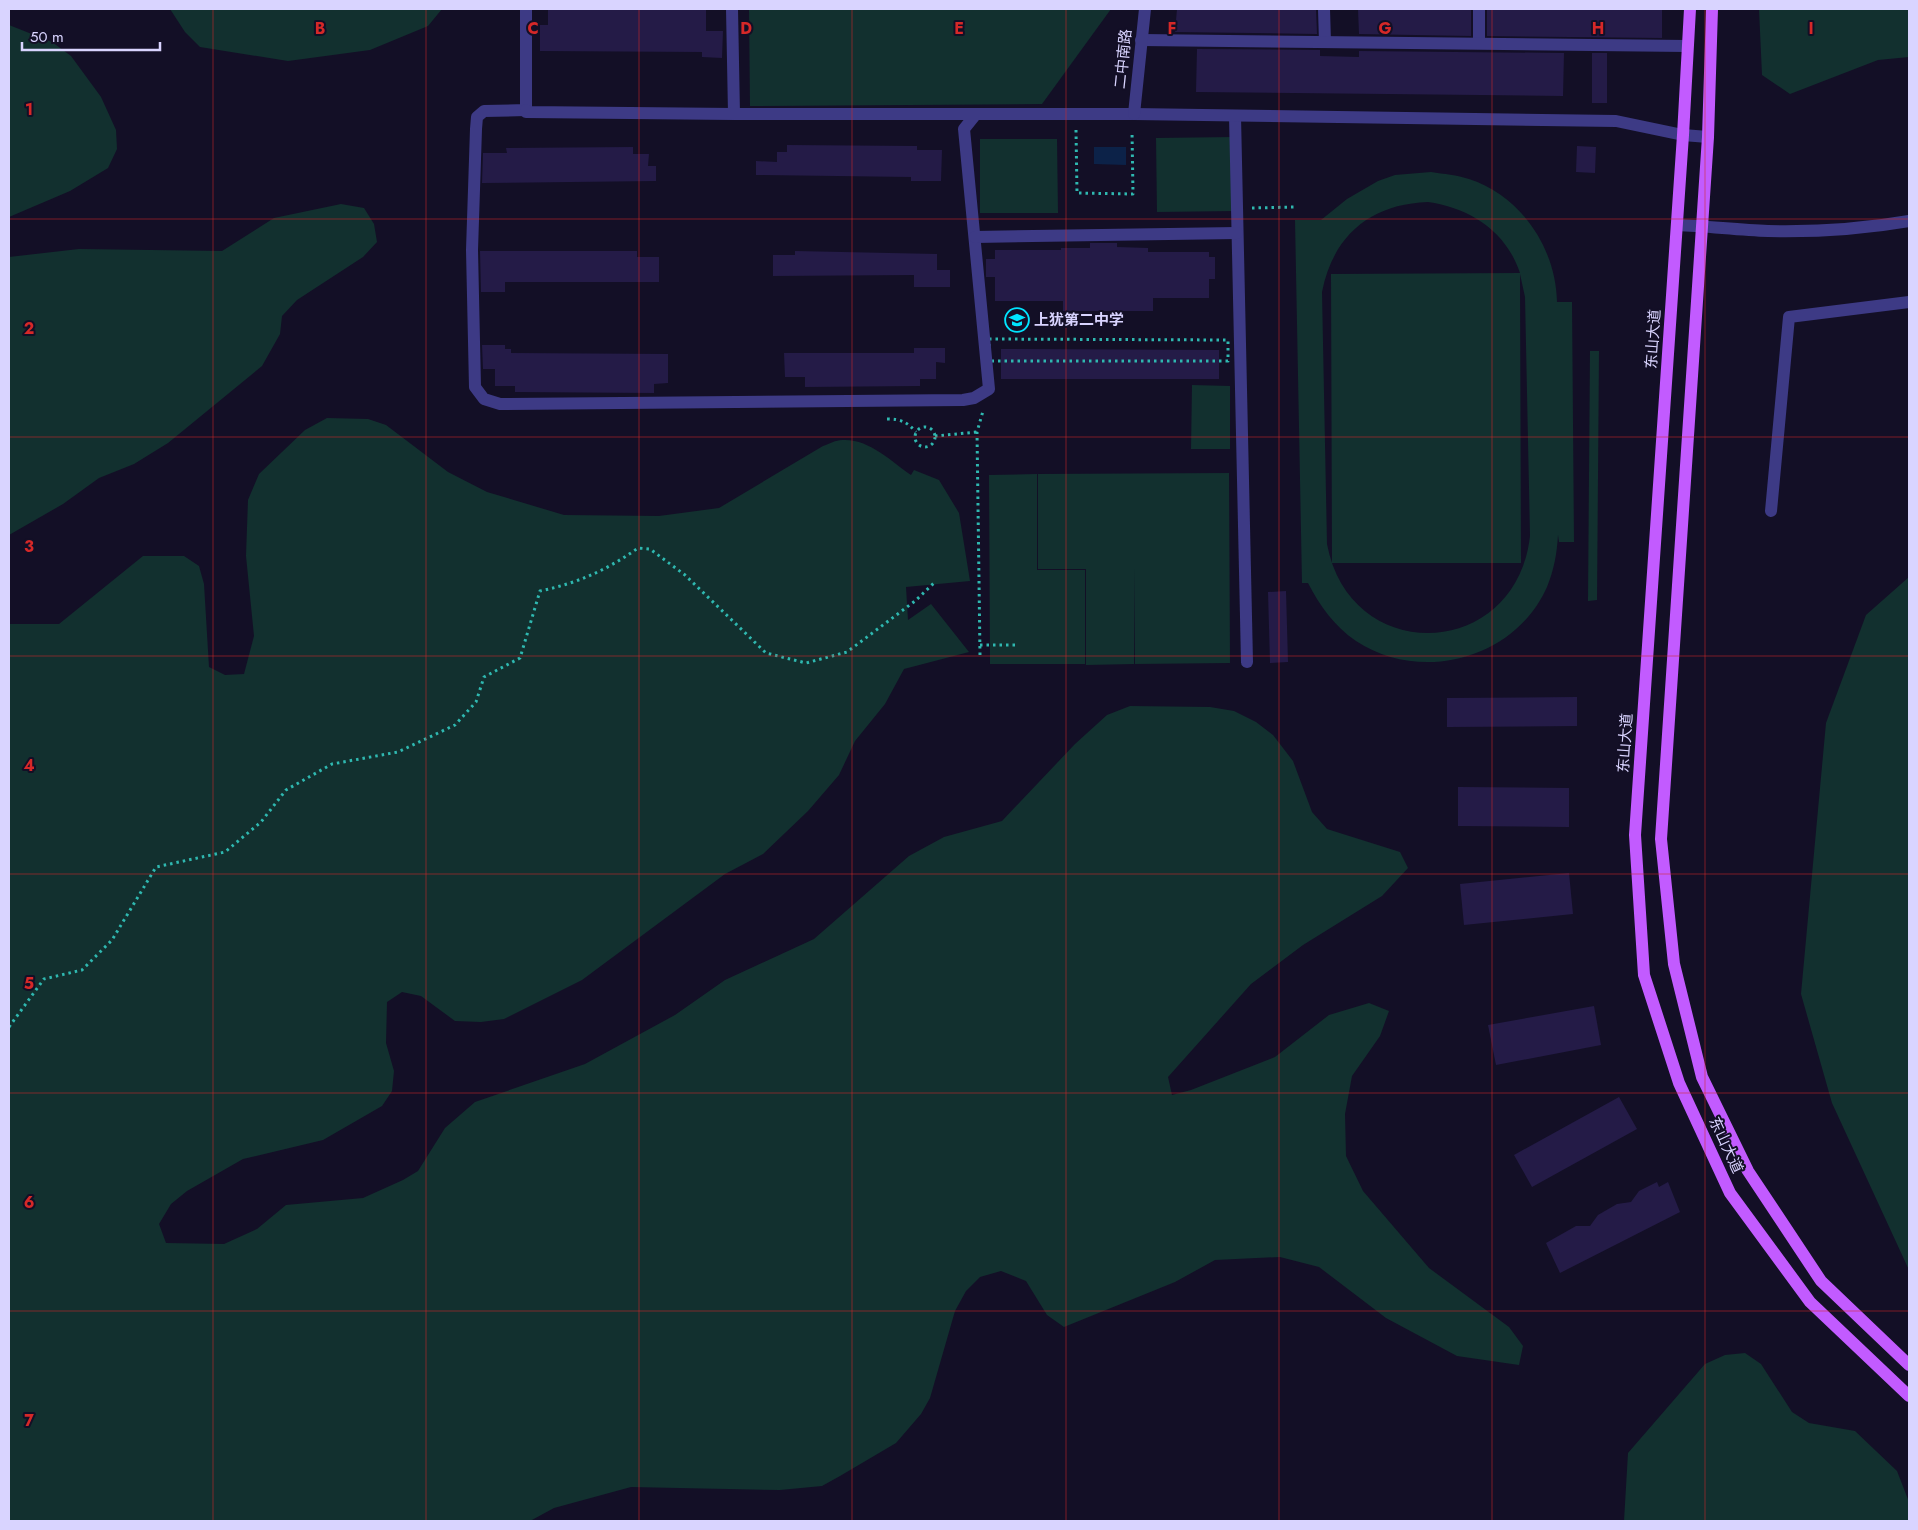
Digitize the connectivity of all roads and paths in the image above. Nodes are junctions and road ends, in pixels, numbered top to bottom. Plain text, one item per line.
1 (526, 9) edge
2 (732, 9) edge
3 (1145, 9) edge
4 (1324, 9) edge
5 (1479, 9) edge
6 (1690, 9) edge
7 (1712, 9) edge
8 (1141, 40) junction
9 (1325, 42) junction
10 (1479, 43) junction
11 (1687, 46) junction
12 (526, 110) junction
13 (734, 114) junction
14 (976, 114) junction
15 (1134, 114) junction
16 (1235, 116) junction
17 (1076, 130) dead end
18 (1132, 131) dead end
19 (1683, 135) junction
20 (1708, 137) junction
21 (1294, 207) dead end
22 (1249, 208) dead end
23 (1909, 222) edge
24 (1677, 226) junction
25 (1702, 226) junction
26 (1237, 233) junction
27 (974, 237) junction
28 (1909, 302) edge
29 (1228, 361) joint
30 (989, 389) junction
31 (887, 420) dead end
32 (916, 432) junction
33 (977, 432) junction
34 (935, 436) junction
35 (1771, 511) dead end
36 (935, 582) dead end
37 (980, 645) junction
38 (1019, 645) dead end
39 (980, 655) dead end
40 (1247, 662) dead end
41 (9, 1027) edge
42 (1909, 1365) edge
43 (1909, 1396) edge

1 - 12 street
2 - 13 street
3 - 8 street, 二中南路
4 - 9 street
5 - 10 street
6 - 11 main road, 东山大道
7 - 20 main road, 东山大道
8 - 9 street
8 - 15 street, 二中南路
9 - 10 street
10 - 11 street
11 - 19 main road, 东山大道
12 - 13 street
12 - 30 street
13 - 14 street
14 - 15 street
14 - 27 street
15 - 16 street
16 - 19 street
16 - 26 street
17 - 18 path
19 - 20 street
19 - 24 main road, 东山大道
20 - 25 main road, 东山大道
21 - 22 path
23 - 25 street
24 - 25 street
24 - 43 main road, 东山大道
25 - 42 main road, 东山大道
26 - 27 street
26 - 40 street
27 - 30 street
28 - 35 street
29 - 29 path
30 - 33 path
31 - 32 path
32 - 34 path
32 - 34 path
33 - 34 path
33 - 37 path
36 - 41 path
37 - 38 path
37 - 39 path

